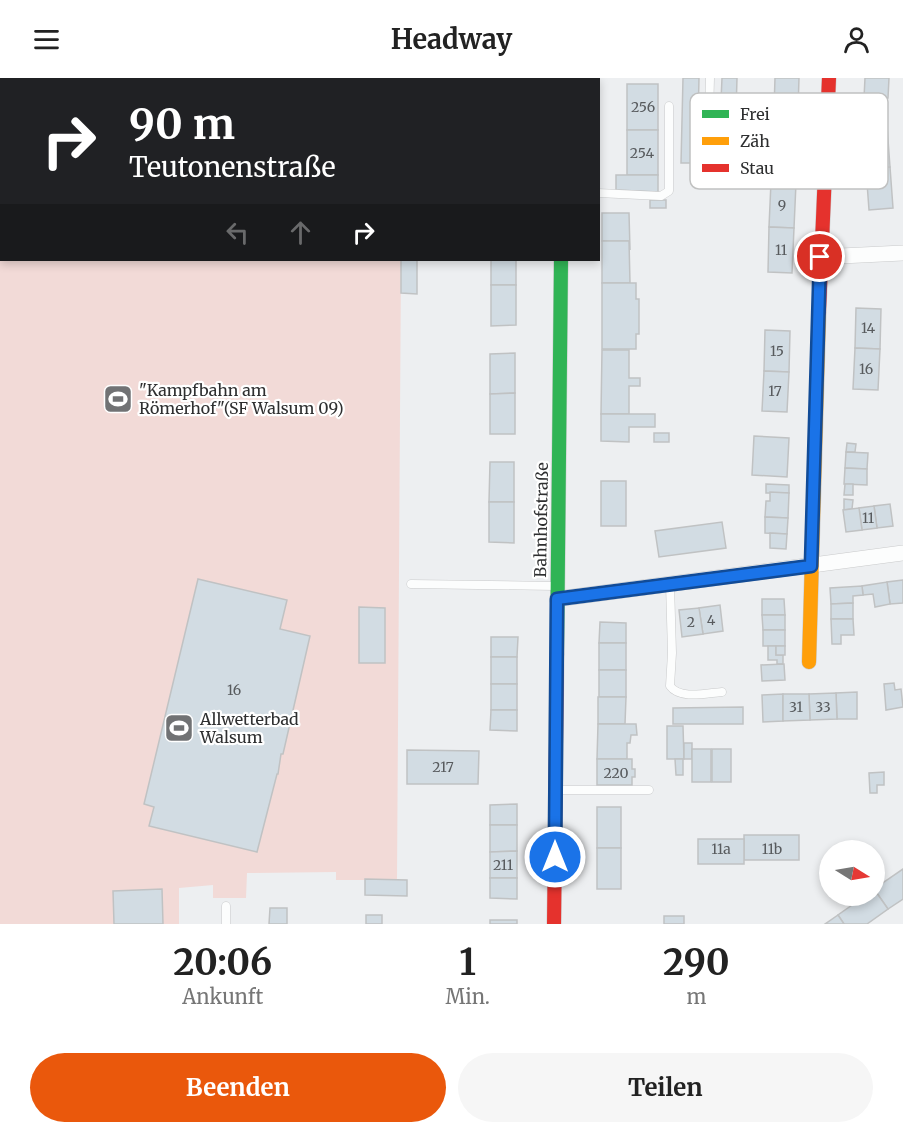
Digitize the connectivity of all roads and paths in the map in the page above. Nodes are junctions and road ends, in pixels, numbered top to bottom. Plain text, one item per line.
1 (710, 78) edge
2 (829, 78) edge
3 (710, 93) edge
4 (828, 93) edge
5 (669, 106) dead end
6 (823, 189) edge
7 (600, 193) edge
8 (903, 253) edge
9 (820, 257) junction
10 (561, 261) edge
11 (903, 553) edge
12 (811, 566) junction
13 (411, 584) dead end
14 (670, 584) junction
15 (557, 592) junction
16 (809, 662) dead end
17 (722, 692) dead end
18 (555, 790) junction
19 (649, 790) dead end
20 (226, 906) dead end
21 (226, 924) edge
22 (554, 924) edge

1 - 3 lane
2 - 4 street
5 - 7 lane
6 - 9 street
8 - 9 street
9 - 12 street
10 - 15 street, Bahnhofstraße
11 - 12 street
12 - 14 street
12 - 16 street
13 - 15 lane
14 - 15 street
14 - 17 lane
15 - 18 street, Bahnhofstraße
18 - 19 lane
18 - 22 street, Bahnhofstraße
20 - 21 lane

